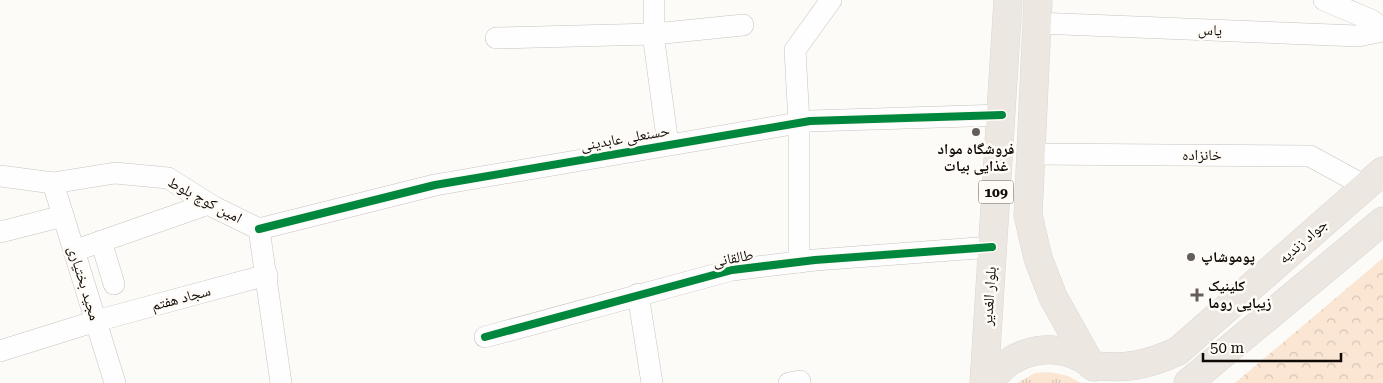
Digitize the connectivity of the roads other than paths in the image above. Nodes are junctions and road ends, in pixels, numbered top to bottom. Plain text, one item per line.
1 (654, 0) edge
2 (831, 0) edge
3 (1008, 0) edge
4 (1324, 0) edge
5 (1037, 12) edge
6 (743, 25) dead end
7 (1383, 30) edge
8 (654, 34) junction
9 (496, 38) dead end
10 (1002, 115) junction
11 (799, 123) junction
12 (668, 145) junction
13 (1031, 154) junction
14 (0, 176) edge
15 (1374, 179) edge
16 (53, 184) junction
17 (208, 204) junction
18 (63, 216) junction
19 (1383, 221) edge
20 (259, 229) junction
21 (0, 232) edge
22 (101, 241) junction
23 (992, 247) junction
24 (74, 251) junction
25 (800, 262) junction
26 (267, 275) junction
27 (114, 284) dead end
28 (638, 294) junction
29 (96, 321) junction
30 (485, 337) dead end
31 (0, 352) edge
32 (1100, 374) edge
33 (115, 383) edge
34 (281, 383) edge
35 (652, 383) edge
36 (984, 383) edge
37 (990, 383) edge
38 (1188, 383) edge

1 - 8 street
2 - 11 street
3 - 10 main road, بلوار الغدیر / 109
4 - 7 street
5 - 7 street, یاس
5 - 13 main road, 109
6 - 8 street
8 - 9 street
8 - 12 street
10 - 11 street, حسنعلی عابدینی
10 - 23 main road, بلوار الغدیر / 109
11 - 12 street, حسنعلی عابدینی
11 - 25 street
12 - 20 street, حسنعلی عابدینی
13 - 15 street, خانزاده
13 - 32 main road, 109
14 - 16 street, امین کوچ بلوط
15 - 32 main road, جواد زندیه
16 - 17 street, امین کوچ بلوط
16 - 18 street, مجید بختیاری
17 - 20 street, امین کوچ بلوط
17 - 22 street
18 - 21 street
18 - 24 street, مجید بختیاری
19 - 38 main road
20 - 26 street
22 - 24 street
22 - 27 street
23 - 25 street, طالقانی
23 - 36 main road, بلوار الغدیر / 109
24 - 29 street, مجید بختیاری
25 - 28 street, طالقانی
26 - 29 street, سجاد هفتم
26 - 34 street
28 - 30 street, طالقانی
28 - 35 street
29 - 31 street, سجاد هفتم
29 - 33 street, مجید بختیاری
32 - 37 main road

